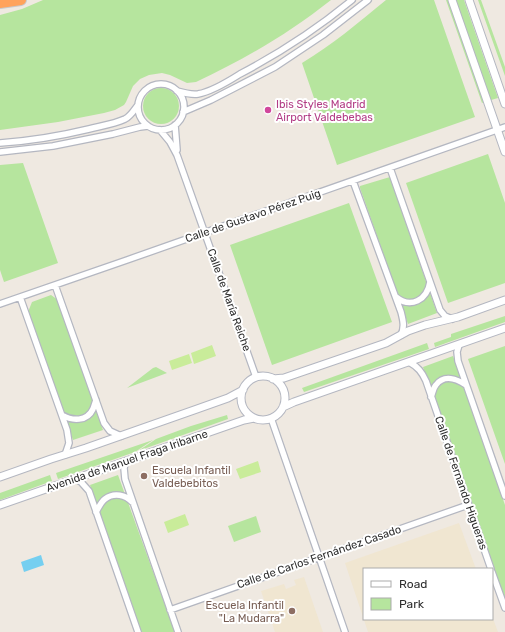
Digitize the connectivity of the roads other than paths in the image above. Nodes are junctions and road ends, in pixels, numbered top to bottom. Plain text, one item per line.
1 (21, 0) edge
2 (352, 0) edge
3 (368, 0) edge
4 (452, 0) edge
5 (469, 0) edge
6 (0, 3) edge
7 (177, 91) junction
8 (505, 104) edge
9 (138, 105) junction
10 (183, 112) junction
11 (174, 125) junction
12 (148, 126) junction
13 (505, 127) edge
14 (160, 130) junction
15 (497, 130) junction
16 (0, 143) edge
17 (0, 152) edge
18 (505, 152) edge
19 (177, 155) junction
20 (390, 168) junction
21 (353, 181) junction
22 (205, 233) junction
23 (430, 282) junction
24 (55, 285) junction
25 (20, 297) junction
26 (396, 297) junction
27 (505, 300) edge
28 (0, 304) edge
29 (452, 319) junction
30 (505, 328) edge
31 (401, 335) junction
32 (459, 344) junction
33 (409, 362) junction
34 (256, 377) junction
35 (273, 379) junction
36 (466, 385) junction
37 (243, 390) junction
38 (431, 397) junction
39 (96, 400) junction
40 (283, 408) junction
41 (62, 415) junction
42 (254, 418) junction
43 (271, 418) junction
44 (121, 436) junction
45 (65, 455) junction
46 (126, 461) junction
47 (0, 477) edge
48 (76, 479) junction
49 (505, 493) edge
50 (133, 502) junction
51 (0, 505) edge
52 (468, 505) junction
53 (96, 512) junction
54 (319, 558) junction
55 (491, 568) edge
56 (493, 573) edge
57 (505, 608) edge
58 (170, 610) junction
59 (138, 632) edge
60 (178, 632) edge
61 (345, 632) edge

1 - 6 highway
2 - 7 street
3 - 10 street
4 - 15 street
5 - 8 street
7 - 9 street
7 - 10 street
9 - 12 street
9 - 16 street
10 - 11 street
11 - 14 street
11 - 19 street, Calle de María Reiche
12 - 14 street
12 - 17 street
13 - 15 street, Calle de Gustavo Pérez Puig
14 - 19 street, Calle de María Reiche
15 - 18 street
15 - 20 street, Calle de Gustavo Pérez Puig
19 - 22 street, Calle de María Reiche
20 - 21 street, Calle de Gustavo Pérez Puig
20 - 23 street
21 - 22 street, Calle de Gustavo Pérez Puig
21 - 26 street
22 - 24 street, Calle de Gustavo Pérez Puig
22 - 34 street, Calle de María Reiche
23 - 26 street
23 - 29 street
24 - 25 street, Calle de Gustavo Pérez Puig
24 - 39 street
25 - 28 street, Calle de Gustavo Pérez Puig
25 - 41 street
26 - 31 street
27 - 29 street
29 - 31 street
30 - 32 street
31 - 35 street
32 - 33 street
32 - 36 street
33 - 38 street, Calle de Fernando Higueras
33 - 40 street
34 - 35 street
34 - 37 street
35 - 40 street
36 - 38 street
36 - 49 street
37 - 42 street
37 - 44 street
38 - 52 street, Calle de Fernando Higueras
39 - 41 street
39 - 44 street
40 - 43 street
41 - 45 street
42 - 43 street
42 - 46 street, Avenida de Manuel Fraga Iribarne
43 - 54 street
44 - 45 street
45 - 47 street
46 - 48 street, Avenida de Manuel Fraga Iribarne
46 - 50 street
48 - 51 street, Avenida de Manuel Fraga Iribarne
48 - 53 street
50 - 53 street
50 - 58 street
52 - 54 street, Calle de Carlos Fernández Casado
52 - 55 street, Calle de Fernando Higueras
53 - 59 street
54 - 58 street, Calle de Carlos Fernández Casado
54 - 61 street
56 - 57 street, Calle de Fernando Higueras
58 - 60 street

